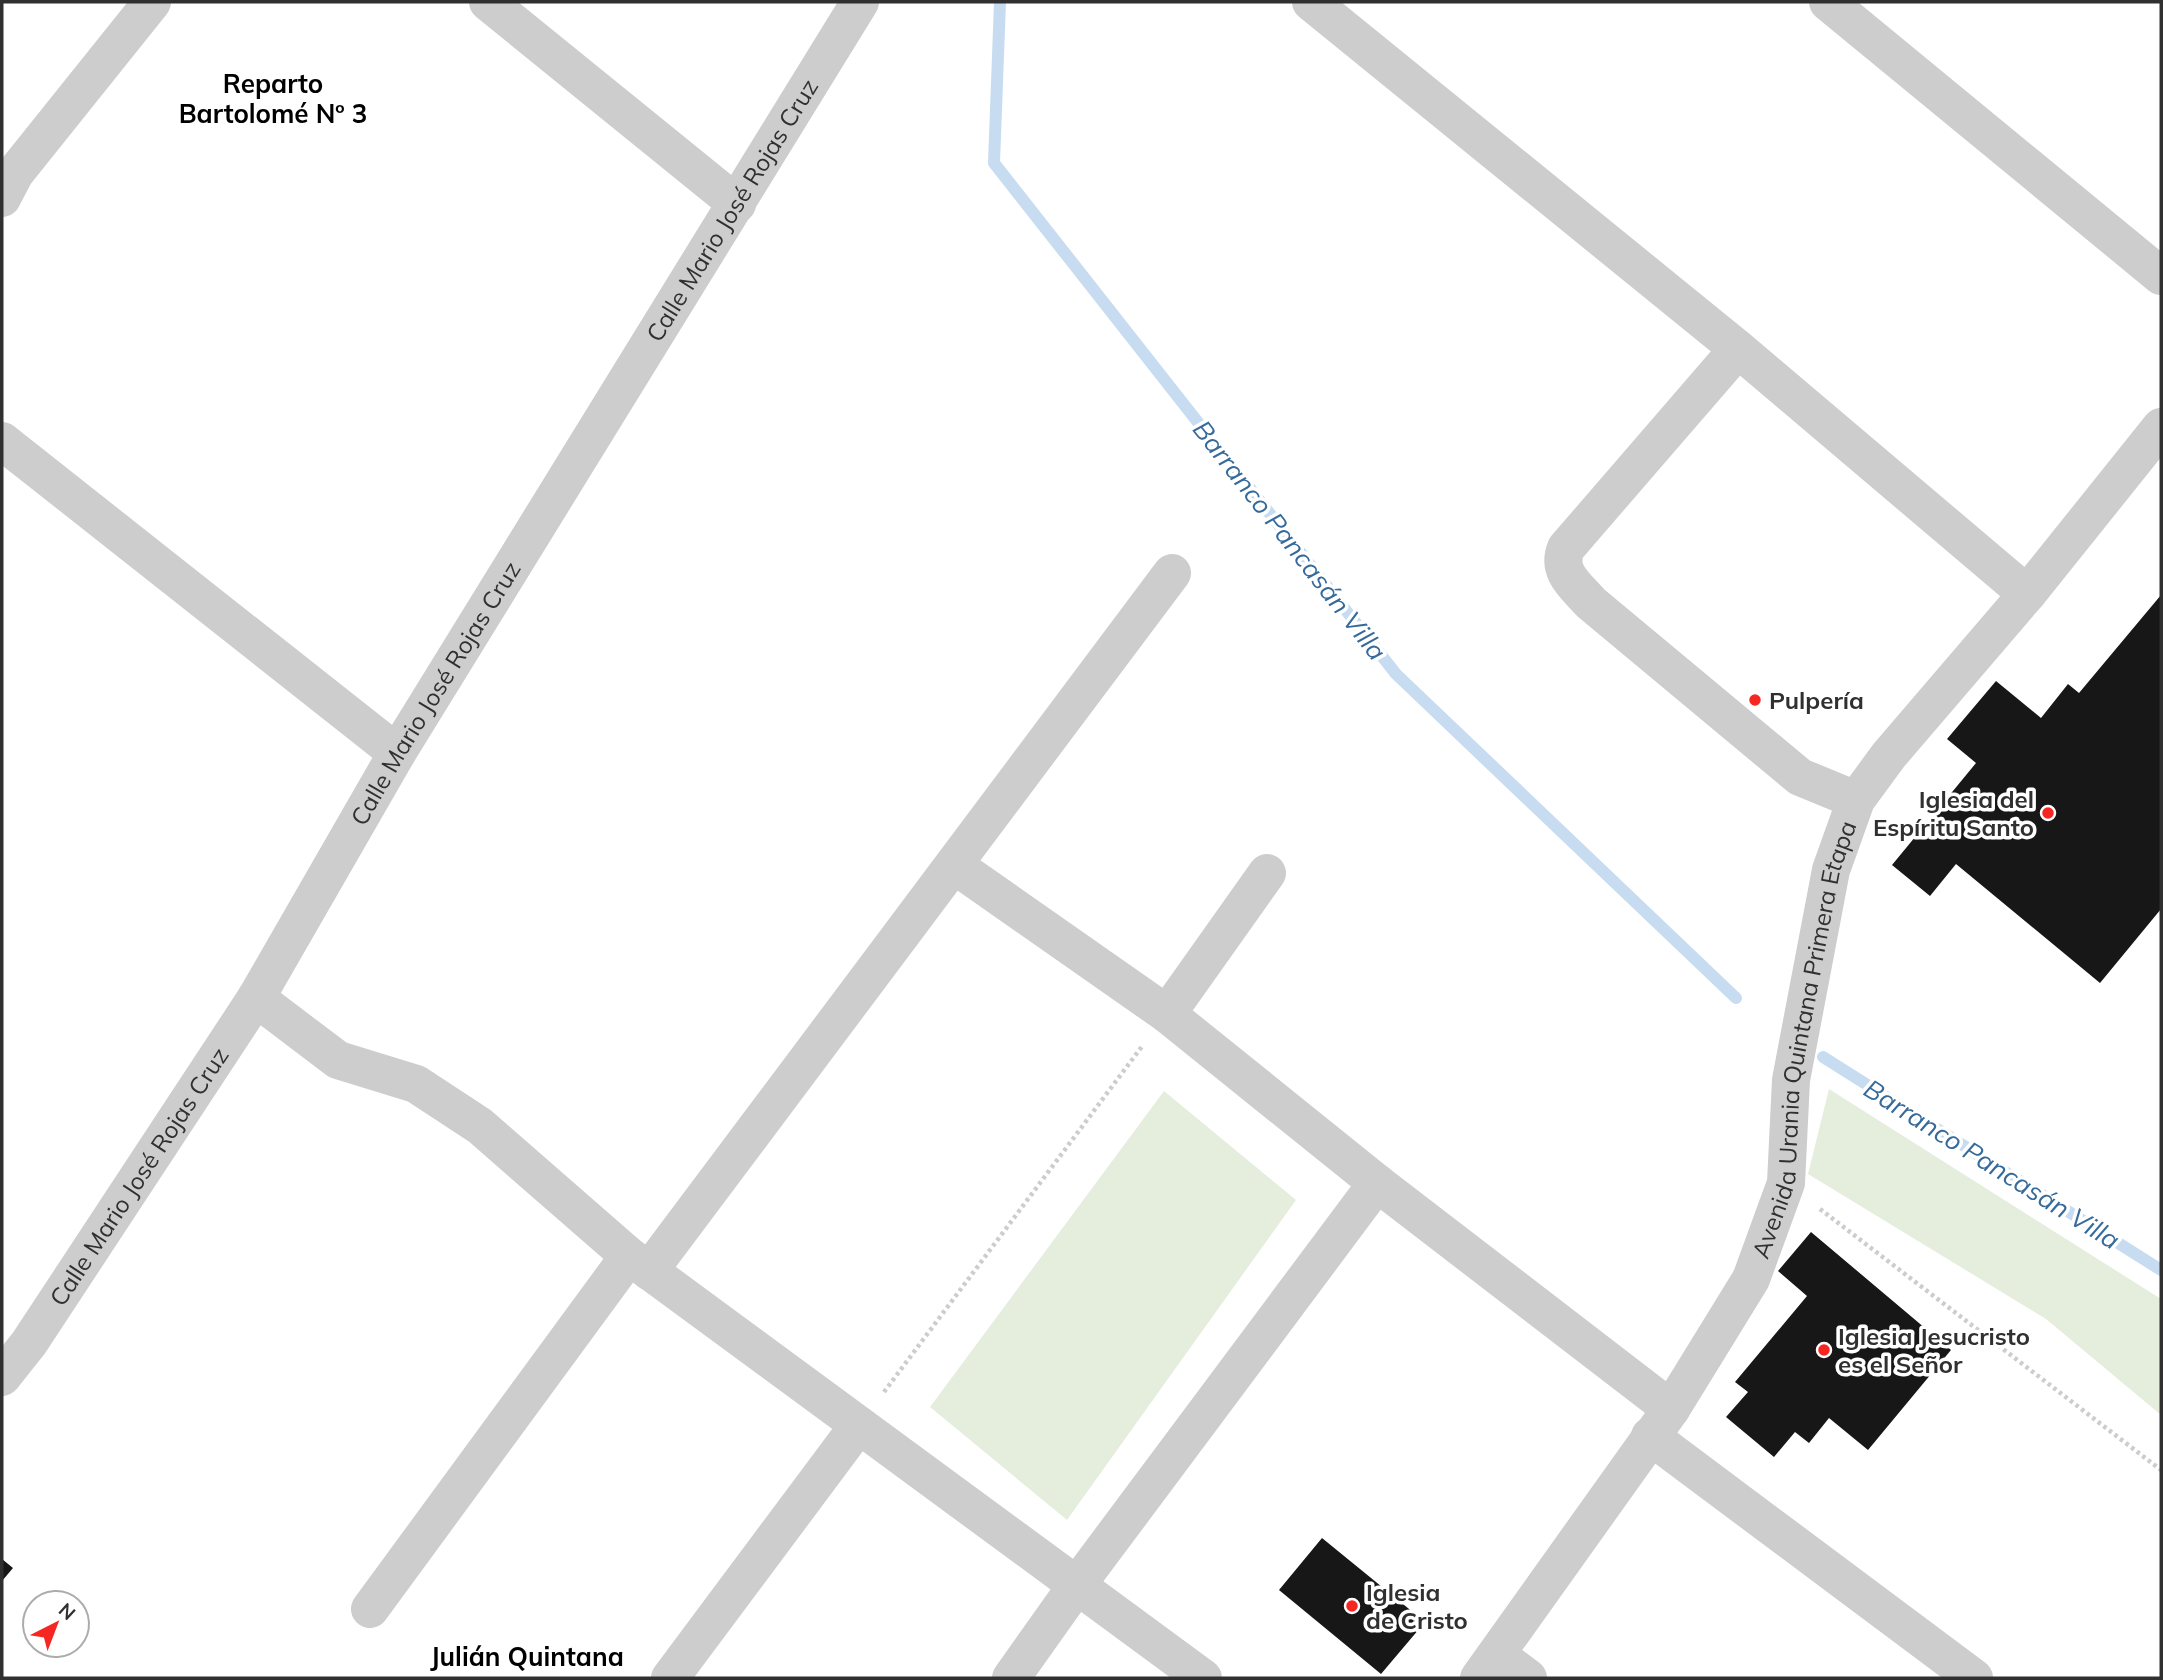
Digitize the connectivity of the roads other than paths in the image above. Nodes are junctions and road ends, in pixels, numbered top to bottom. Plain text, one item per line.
1 (152, 2) edge
2 (488, 2) edge
3 (860, 2) edge
4 (1311, 2) edge
5 (1828, 2) edge
6 (2, 198) edge
7 (737, 204) junction
8 (2161, 276) edge
9 (1738, 349) junction
10 (2161, 427) edge
11 (2, 441) edge
12 (1171, 573) dead end
13 (2027, 594) junction
14 (397, 752) junction
15 (1856, 800) junction
16 (954, 865) junction
17 (1267, 873) dead end
18 (256, 998) junction
19 (1167, 1014) junction
20 (1377, 1183) junction
21 (639, 1264) junction
22 (15, 1334) edge
23 (2, 1377) edge
24 (1661, 1423) junction
25 (859, 1426) junction
26 (1077, 1585) junction
27 (370, 1609) dead end
28 (1488, 1667) edge
29 (670, 1678) edge
30 (1012, 1678) edge
31 (1203, 1678) edge
32 (1528, 1678) edge
33 (1974, 1678) edge

1 - 6 street
2 - 7 street
3 - 7 street, Calle Mario José Rojas Cruz
4 - 9 street
5 - 8 street
7 - 14 street, Calle Mario José Rojas Cruz
9 - 13 street
9 - 15 street
10 - 13 street, Avenida Urania Quintana Primera Etapa
11 - 14 street
12 - 16 street
13 - 15 street, Avenida Urania Quintana Primera Etapa
14 - 18 street, Calle Mario José Rojas Cruz
15 - 24 street, Avenida Urania Quintana Primera Etapa
16 - 19 street
16 - 21 street
17 - 19 street
18 - 21 street
18 - 22 street, Calle Mario José Rojas Cruz
19 - 20 street
20 - 24 street
20 - 26 street
21 - 25 street
21 - 27 street
22 - 23 street, Calle Mario José Rojas Cruz
24 - 28 street, Avenida Urania Quintana Primera Etapa
24 - 33 street
25 - 26 street
25 - 29 street
26 - 30 street
26 - 31 street
28 - 32 street

